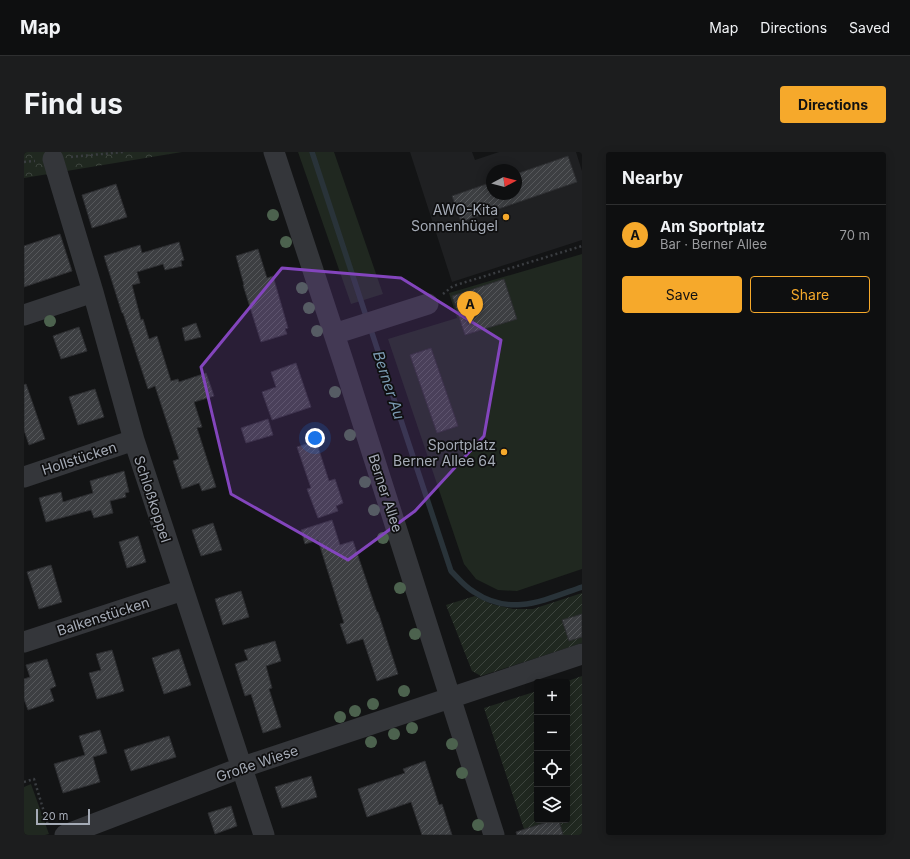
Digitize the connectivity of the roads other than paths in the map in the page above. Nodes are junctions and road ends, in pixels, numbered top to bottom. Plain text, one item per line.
1 (274, 152) edge
2 (53, 159) dead end
3 (93, 292) junction
4 (428, 304) road end
5 (24, 315) edge
6 (334, 334) junction
7 (134, 440) junction
8 (24, 477) edge
9 (183, 590) junction
10 (24, 642) edge
11 (582, 654) edge
12 (451, 697) junction
13 (243, 768) junction
14 (57, 832) edge
15 (264, 835) edge
16 (494, 835) edge

1 - 6 street, Berner Allee
2 - 3 street, Schloßkoppel
3 - 5 street
3 - 7 street, Schloßkoppel
4 - 6 street
6 - 12 street, Berner Allee
7 - 8 street, Hollstücken
7 - 9 street, Schloßkoppel
9 - 10 street, Balkenstücken
9 - 13 street, Schloßkoppel
11 - 12 street, Große Wiese
12 - 13 street, Große Wiese
12 - 16 street, Berner Allee
13 - 14 street, Große Wiese
13 - 15 street, Schloßkoppel

